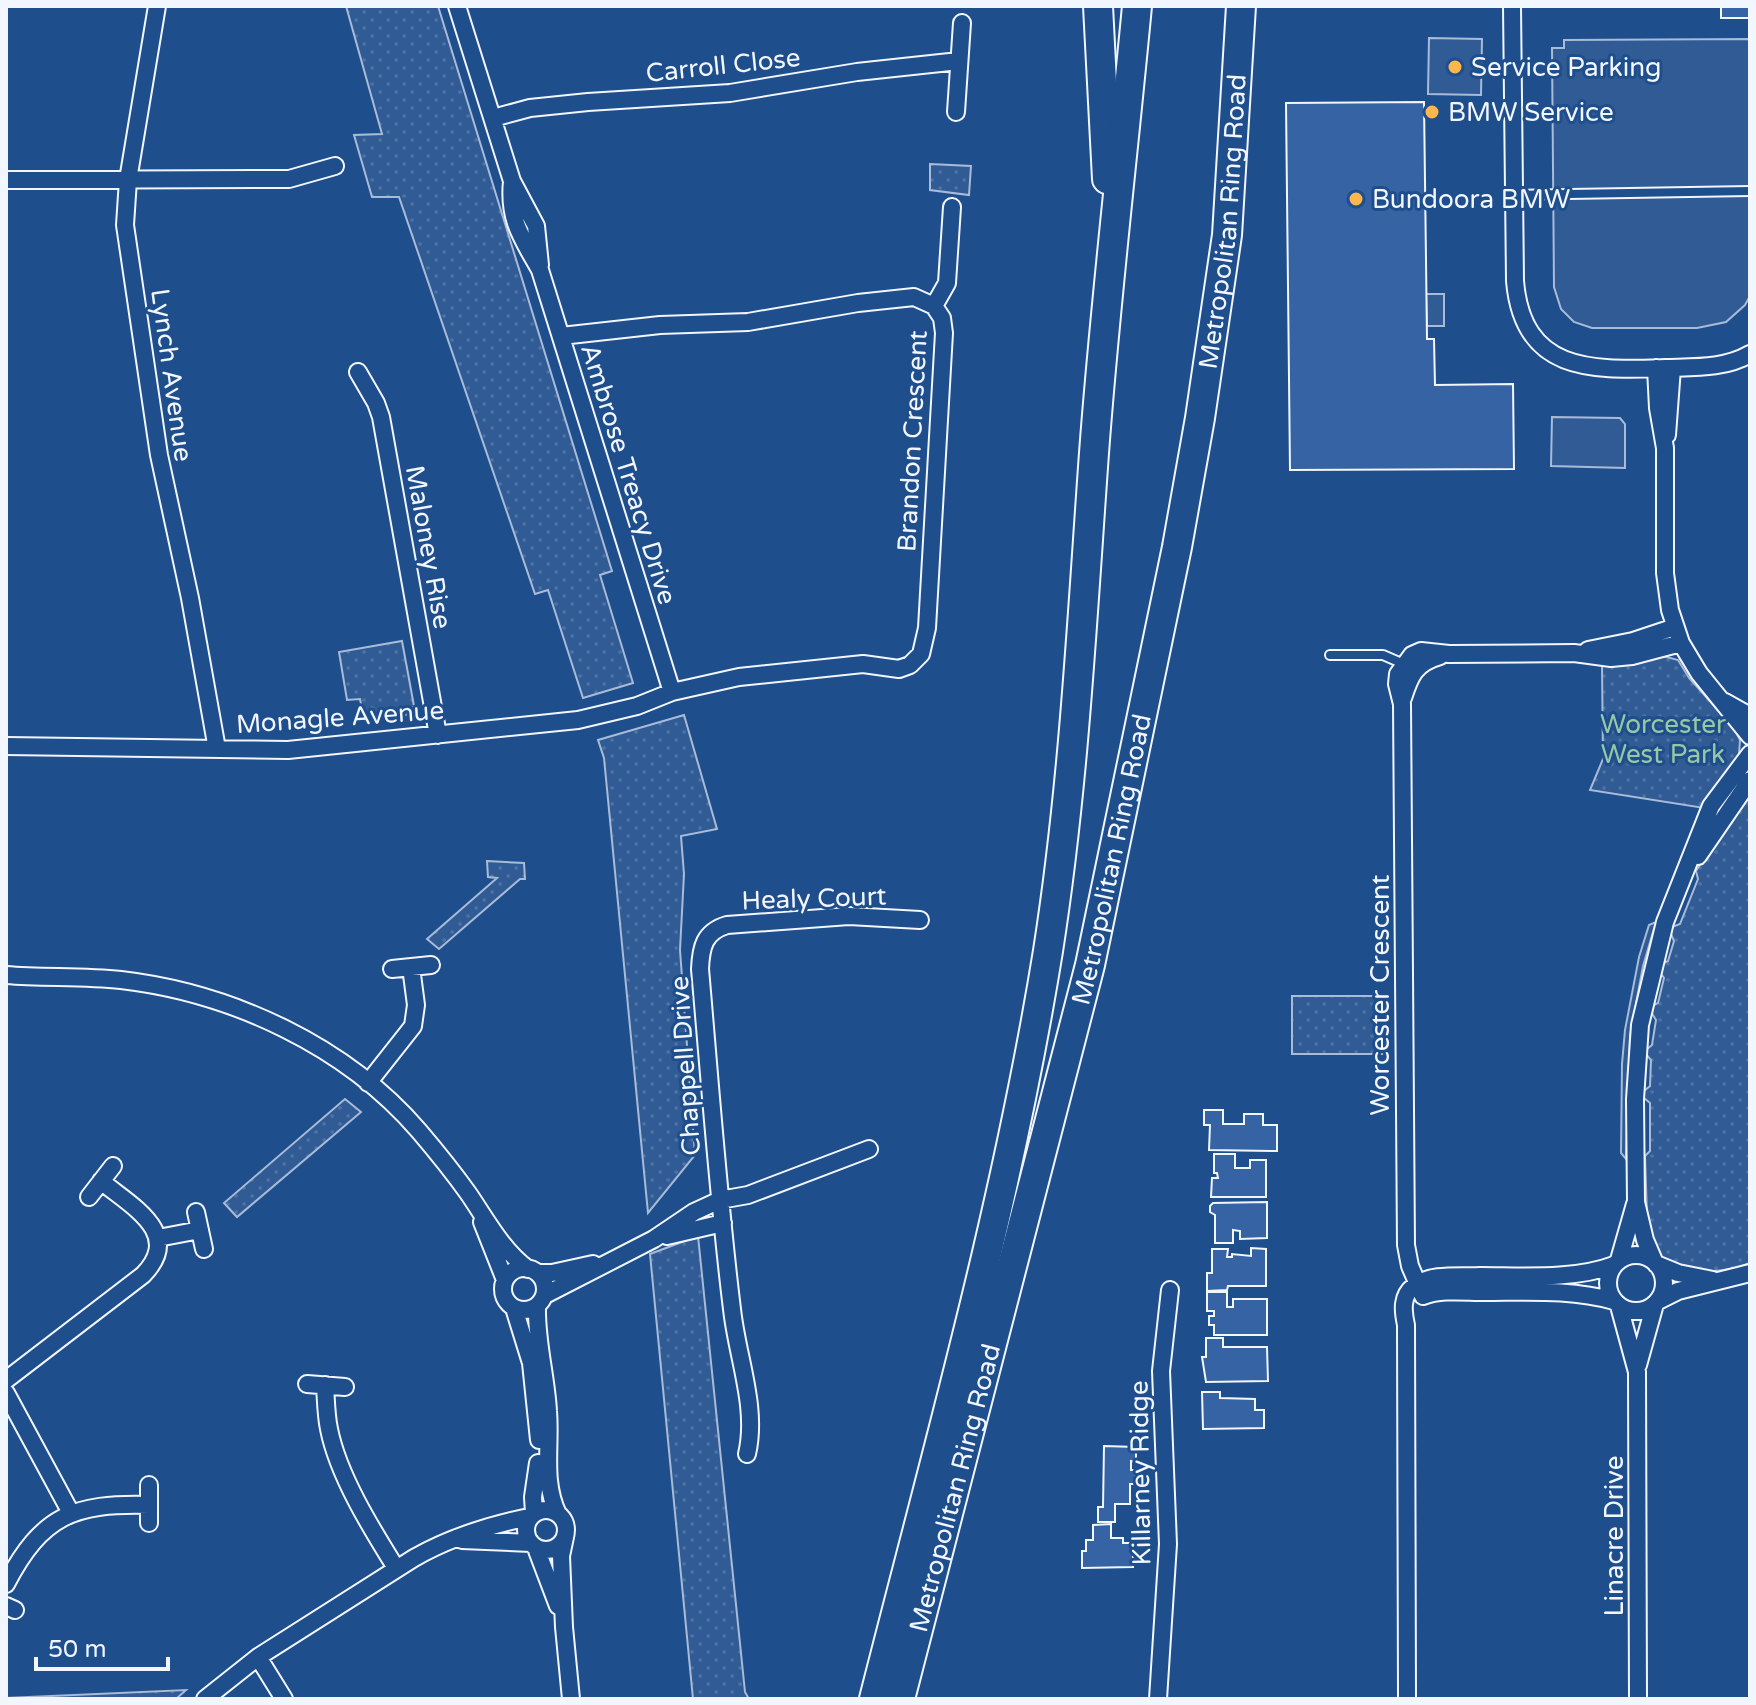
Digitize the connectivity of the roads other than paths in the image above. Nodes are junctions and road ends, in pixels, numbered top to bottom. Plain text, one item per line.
1 (157, 6) edge
2 (457, 6) edge
3 (1098, 6) edge
4 (1137, 6) edge
5 (1241, 6) edge
6 (1512, 6) edge
7 (962, 23) dead end
8 (959, 61) junction
9 (956, 112) dead end
10 (493, 118) junction
11 (335, 166) dead end
12 (6, 180) edge
13 (128, 180) junction
14 (1750, 191) edge
15 (1515, 195) junction
16 (952, 207) dead end
17 (1113, 259) junction
18 (934, 306) junction
19 (561, 336) junction
20 (1750, 354) edge
21 (1664, 368) junction
22 (358, 372) dead end
23 (1675, 627) junction
24 (1681, 643) junction
25 (1574, 653) junction
26 (1330, 655) dead end
27 (1409, 667) junction
28 (672, 692) junction
29 (1724, 701) junction
30 (1750, 716) edge
31 (438, 735) junction
32 (1750, 736) edge
33 (6, 746) edge
34 (217, 749) junction
35 (1750, 754) edge
36 (1750, 780) edge
37 (1682, 880) junction
38 (920, 920) dead end
39 (711, 932) joint
40 (431, 965) dead end
41 (411, 967) junction
42 (392, 969) dead end
43 (6, 975) edge
44 (368, 1083) junction
45 (869, 1149) dead end
46 (113, 1166) dead end
47 (101, 1181) junction
48 (89, 1197) dead end
49 (720, 1200) junction
50 (1636, 1202) junction
51 (475, 1206) junction
52 (196, 1212) dead end
53 (723, 1223) junction
54 (200, 1230) junction
55 (158, 1238) junction
56 (654, 1239) junction
57 (204, 1249) dead end
58 (1617, 1262) junction
59 (603, 1263) junction
60 (1655, 1263) junction
61 (533, 1271) junction
62 (1750, 1273) edge
63 (505, 1280) junction
64 (1717, 1280) junction
65 (1170, 1290) dead end
66 (1421, 1290) junction
67 (541, 1300) junction
68 (1616, 1303) junction
69 (1656, 1303) junction
70 (514, 1308) junction
71 (1637, 1372) junction
72 (6, 1380) edge
73 (307, 1384) dead end
74 (325, 1385) junction
75 (345, 1387) dead end
76 (6, 1393) edge
77 (747, 1454) dead end
78 (149, 1485) dead end
79 (149, 1505) junction
80 (71, 1513) junction
81 (558, 1514) junction
82 (532, 1515) junction
83 (149, 1523) dead end
84 (565, 1537) junction
85 (453, 1540) junction
86 (533, 1546) junction
87 (396, 1568) junction
88 (6, 1584) edge
89 (564, 1627) junction
90 (1162, 1655) junction
91 (258, 1657) junction
92 (205, 1699) edge
93 (284, 1699) edge
94 (571, 1699) edge
95 (874, 1699) edge
96 (900, 1699) edge
97 (1158, 1699) edge
98 (1169, 1699) edge
99 (1407, 1699) edge
100 (1638, 1699) edge

1 - 13 street, Lynch Avenue
2 - 10 street, Ambrose Treacy Drive
3 - 17 highway
4 - 17 highway, Metropolitan Ring Road
5 - 96 highway, Metropolitan Ring Road
6 - 15 street
7 - 8 street
8 - 9 street
8 - 10 street, Carroll Close
10 - 19 street, Ambrose Treacy Drive
11 - 13 street
12 - 13 street
13 - 34 street, Lynch Avenue
14 - 15 lane
15 - 21 street
16 - 18 street
17 - 95 highway, Metropolitan Ring Road
18 - 19 street, Brandon Crescent
18 - 28 street, Brandon Crescent
19 - 28 street, Ambrose Treacy Drive
20 - 21 street
21 - 23 street
22 - 31 street, Maloney Rise
23 - 24 street
23 - 25 street
24 - 25 street
24 - 29 street
25 - 27 street
26 - 27 lane
27 - 66 street, Worcester Crescent
28 - 31 street, Monagle Avenue
29 - 30 street
29 - 32 street
31 - 34 street, Monagle Avenue
33 - 34 street, Monagle Avenue
35 - 37 street
36 - 37 street
37 - 50 street
38 - 39 street, Healy Court
39 - 49 street, Chappell Drive
40 - 41 street
41 - 42 street
41 - 44 street
43 - 44 street
44 - 51 street
45 - 49 street
46 - 47 street
47 - 48 street
47 - 55 street
49 - 53 street, Chappell Drive
49 - 56 street
50 - 58 street
50 - 60 street
51 - 61 street
51 - 63 street
52 - 54 street
53 - 56 street
53 - 77 street, Chappell Drive
54 - 55 street
54 - 57 street
55 - 72 street
56 - 59 street
58 - 60 street
58 - 66 street
58 - 68 street
59 - 61 street
59 - 67 street
60 - 64 street
60 - 69 street
61 - 63 street
61 - 67 street
62 - 64 street
63 - 70 street
64 - 69 street
65 - 90 street, Killarney Ridge
66 - 68 street
66 - 99 street
67 - 70 street
67 - 81 street
68 - 69 street
68 - 71 street, Linacre Drive
69 - 71 street, Linacre Drive
70 - 82 street
71 - 100 street, Linacre Drive
73 - 74 street
74 - 75 street
74 - 87 street
76 - 80 street
78 - 79 street
79 - 80 street
79 - 83 street
80 - 88 street
81 - 82 street
81 - 84 street
82 - 85 street
82 - 86 street
84 - 86 street
84 - 89 street
85 - 86 street
85 - 87 street
86 - 89 street
87 - 91 street
89 - 94 street
90 - 97 street, Killarney Ridge
90 - 98 street, Killarney Ridge
91 - 92 street
91 - 93 street

